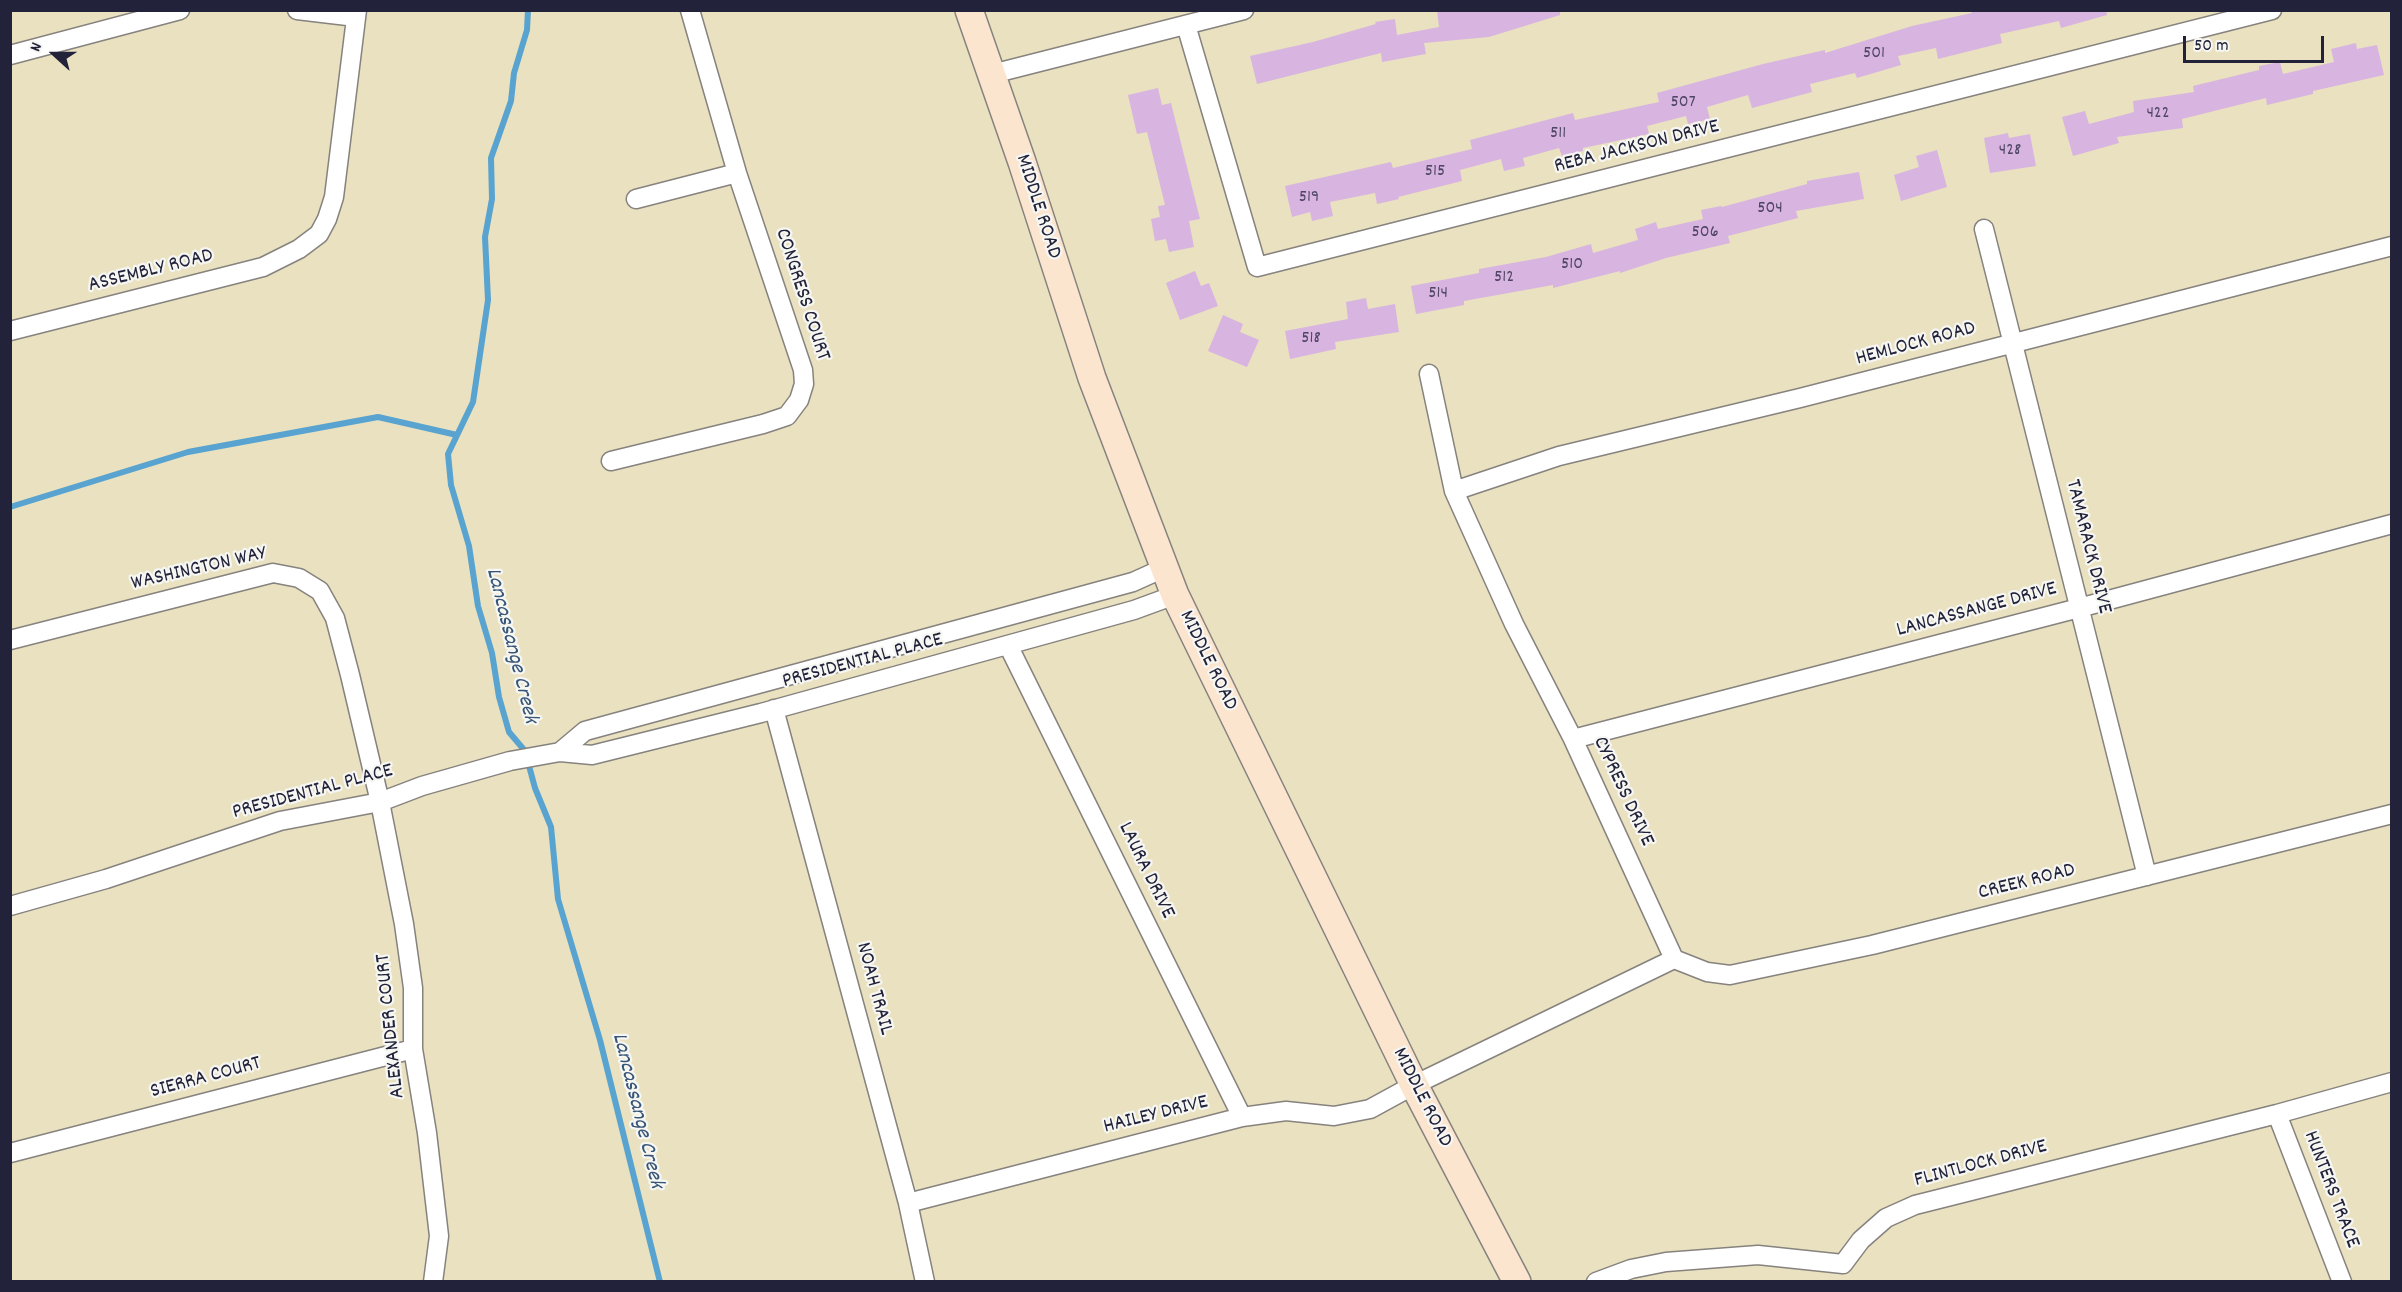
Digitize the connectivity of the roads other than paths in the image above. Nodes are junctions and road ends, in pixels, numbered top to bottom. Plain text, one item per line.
1 (180, 10) edge
2 (297, 10) edge
3 (690, 10) edge
4 (969, 10) edge
5 (1244, 10) edge
6 (2272, 10) edge
7 (357, 14) edge
8 (1186, 25) junction
9 (10, 55) edge
10 (992, 74) junction
11 (737, 173) junction
12 (636, 199) dead end
13 (1984, 229) dead end
14 (2391, 246) edge
15 (10, 331) edge
16 (2013, 343) junction
17 (1428, 374) dead end
18 (611, 461) dead end
19 (1454, 491) junction
20 (2391, 524) edge
21 (1164, 568) junction
22 (1175, 595) junction
23 (2079, 608) junction
24 (10, 640) edge
25 (1008, 645) junction
26 (774, 709) junction
27 (1573, 739) junction
28 (560, 752) junction
29 (380, 802) junction
30 (2391, 814) edge
31 (2148, 876) junction
32 (10, 906) edge
33 (1674, 959) junction
34 (413, 1049) junction
35 (2391, 1082) edge
36 (1413, 1085) junction
37 (2277, 1114) junction
38 (1242, 1117) junction
39 (10, 1153) edge
40 (908, 1203) junction
41 (1844, 1273) edge
42 (433, 1281) edge
43 (925, 1281) edge
44 (1517, 1281) edge
45 (1596, 1281) edge
46 (2342, 1281) edge

1 - 9 street
2 - 7 street
3 - 11 street, CONGRESS COURT
4 - 10 main road, MIDDLE ROAD
5 - 8 street
6 - 8 street, REBA JACKSON DRIVE
7 - 15 street, ASSEMBLY ROAD
8 - 10 street
10 - 21 main road, MIDDLE ROAD
11 - 12 street
11 - 18 street, CONGRESS COURT
13 - 16 street, TAMARACK DRIVE
14 - 16 street, HEMLOCK ROAD
16 - 19 street, HEMLOCK ROAD
16 - 23 street, TAMARACK DRIVE
17 - 19 street, CYPRESS DRIVE
19 - 27 street, CYPRESS DRIVE
20 - 23 street, LANCASSANGE DRIVE
21 - 22 main road, MIDDLE ROAD
21 - 28 street, PRESIDENTIAL PLACE
22 - 25 street, PRESIDENTIAL PLACE
22 - 36 main road, MIDDLE ROAD
23 - 27 street, LANCASSANGE DRIVE
23 - 31 street, TAMARACK DRIVE
24 - 29 street, WASHINGTON WAY
25 - 26 street, PRESIDENTIAL PLACE
25 - 38 street, LAURA DRIVE
26 - 28 street, PRESIDENTIAL PLACE
26 - 40 street, NOAH TRAIL
27 - 33 street, CYPRESS DRIVE
28 - 29 street, PRESIDENTIAL PLACE
29 - 32 street, PRESIDENTIAL PLACE
29 - 34 street, ALEXANDER COURT
30 - 31 street, CREEK ROAD
31 - 33 street, CREEK ROAD
33 - 36 street
34 - 39 street, SIERRA COURT
34 - 42 street, ALEXANDER COURT
35 - 37 street, FLINTLOCK DRIVE
36 - 38 street, HAILEY DRIVE
36 - 44 main road, MIDDLE ROAD
37 - 41 street, FLINTLOCK DRIVE
37 - 46 street, HUNTERS TRACE
38 - 40 street, HAILEY DRIVE
40 - 43 street, NOAH TRAIL
41 - 45 street, FLINTLOCK DRIVE

